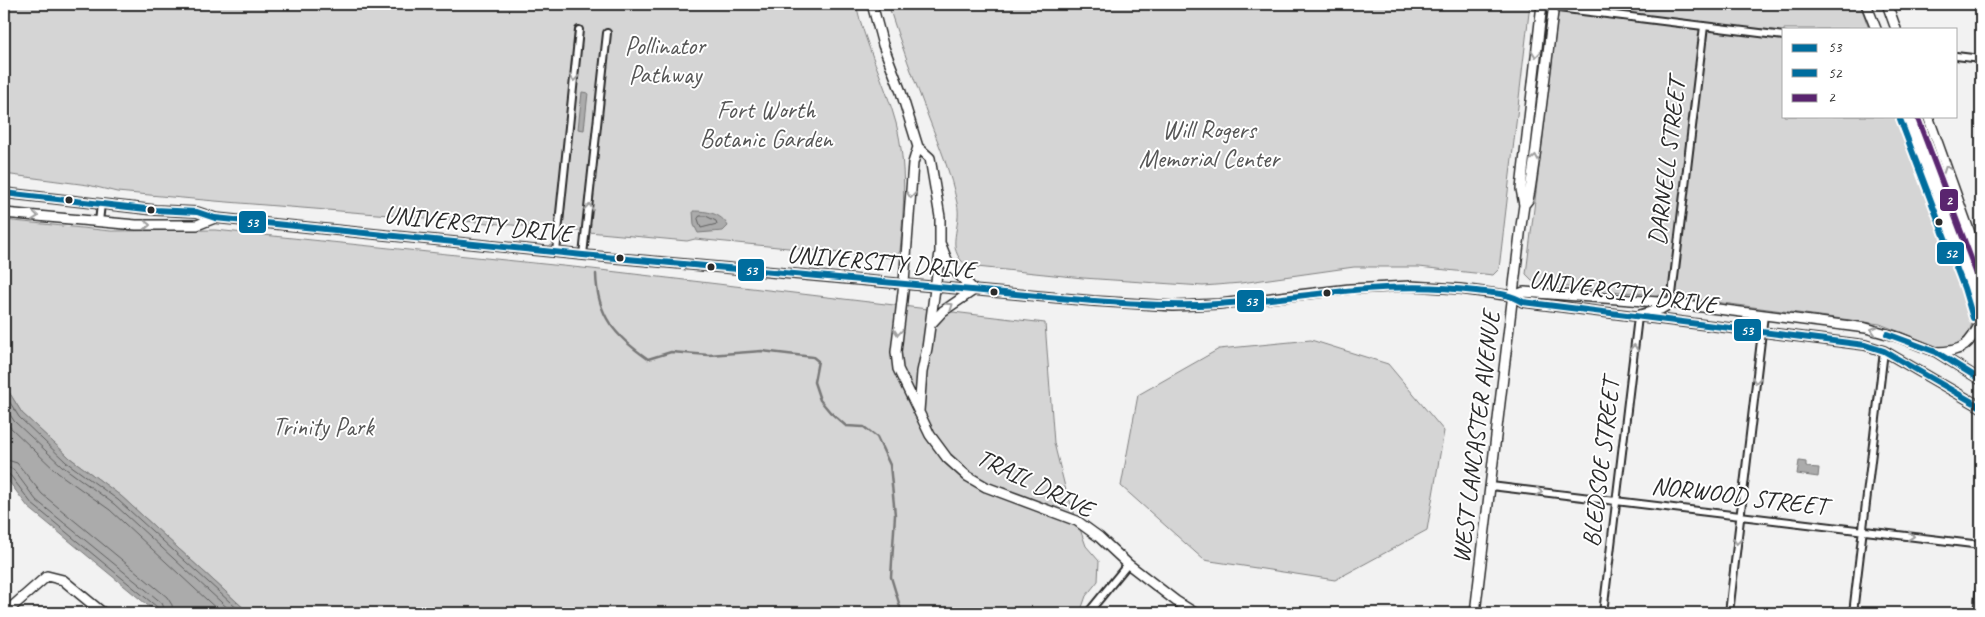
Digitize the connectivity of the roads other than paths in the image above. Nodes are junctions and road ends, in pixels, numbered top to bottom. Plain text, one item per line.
1 (872, 4) edge
2 (1866, 4) edge
3 (1886, 4) edge
4 (1542, 5) edge
5 (1554, 6) edge
6 (1704, 26) junction
7 (1876, 28) edge
8 (1896, 28) edge
9 (579, 30) dead end
10 (607, 33) dead end
11 (1782, 36) edge
12 (1958, 56) edge
13 (1981, 59) edge
14 (1909, 118) edge
15 (1929, 118) edge
16 (918, 147) junction
17 (4, 194) edge
18 (102, 204) junction
19 (1524, 205) junction
20 (4, 213) edge
21 (1964, 217) junction
22 (215, 218) junction
23 (99, 222) junction
24 (1948, 223) junction
25 (940, 243) junction
26 (556, 252) junction
27 (583, 255) junction
28 (1981, 264) edge
29 (904, 283) junction
30 (935, 286) junction
31 (974, 290) junction
32 (1512, 296) junction
33 (1671, 303) junction
34 (1764, 315) junction
35 (1981, 316) edge
36 (1638, 317) junction
37 (1981, 321) edge
38 (930, 325) junction
39 (1762, 331) junction
40 (1884, 351) junction
41 (1936, 352) junction
42 (1981, 380) edge
43 (1981, 407) edge
44 (919, 414) junction
45 (1491, 486) junction
46 (1616, 501) junction
47 (1740, 516) junction
48 (1863, 531) junction
49 (1981, 545) edge
50 (1128, 564) junction
51 (1981, 586) edge
52 (5, 613) edge
53 (103, 613) edge
54 (1088, 613) edge
55 (1195, 613) edge
56 (1475, 613) edge
57 (1603, 613) edge
58 (1729, 613) edge
59 (1853, 613) edge
60 (1978, 613) edge

1 - 16 main road
2 - 7 main road
3 - 8 main road
4 - 5 street
4 -> 19 main road, WEST LANCASTER AVENUE
5 - 6 street
19 -> 5 main road, WEST LANCASTER AVENUE
6 - 11 street
6 - 33 street, DARNELL STREET
9 -> 26 street
27 -> 10 street
12 - 13 street
14 - 24 main road
21 -> 15 main road
16 - 25 main road
16 -> 29 main road, TRAIL DRIVE
17 - 18 main road, UNIVERSITY DRIVE
18 - 22 main road, UNIVERSITY DRIVE
18 - 23 street
19 - 32 main road, WEST LANCASTER AVENUE
20 -> 23 main road, UNIVERSITY DRIVE
21 - 24 main road
21 - 28 main road
23 -> 22 main road, UNIVERSITY DRIVE
22 - 26 main road, UNIVERSITY DRIVE
24 - 35 main road
25 - 30 main road
25 - 31 main road
26 - 27 main road, UNIVERSITY DRIVE
27 - 29 main road, UNIVERSITY DRIVE
29 - 30 main road, UNIVERSITY DRIVE
29 -> 44 main road, TRAIL DRIVE
30 - 31 main road, UNIVERSITY DRIVE
30 - 38 main road
31 - 32 main road, UNIVERSITY DRIVE
38 -> 31 main road
32 - 33 main road, UNIVERSITY DRIVE
32 - 36 main road, UNIVERSITY DRIVE
32 - 45 main road, WEST LANCASTER AVENUE
33 - 34 main road, UNIVERSITY DRIVE
33 - 36 main road
34 - 39 street
41 -> 34 main road, UNIVERSITY DRIVE
36 - 39 main road, UNIVERSITY DRIVE
46 -> 36 street, BLEDSOE STREET
37 - 41 main road
38 - 44 main road
39 - 40 main road, UNIVERSITY DRIVE
39 -> 47 street
40 - 43 main road, UNIVERSITY DRIVE
40 - 48 street
41 - 42 main road, UNIVERSITY DRIVE
44 - 50 main road, TRAIL DRIVE
45 -> 46 street, NORWOOD STREET
45 - 56 main road, WEST LANCASTER AVENUE
46 - 47 street, NORWOOD STREET
46 - 57 street, BLEDSOE STREET
47 - 48 street, NORWOOD STREET
47 -> 58 street
48 -> 49 street, NORWOOD STREET
48 - 59 street
50 - 54 street
50 - 55 main road, TRAIL DRIVE
51 - 60 main road
52 - 53 main road

